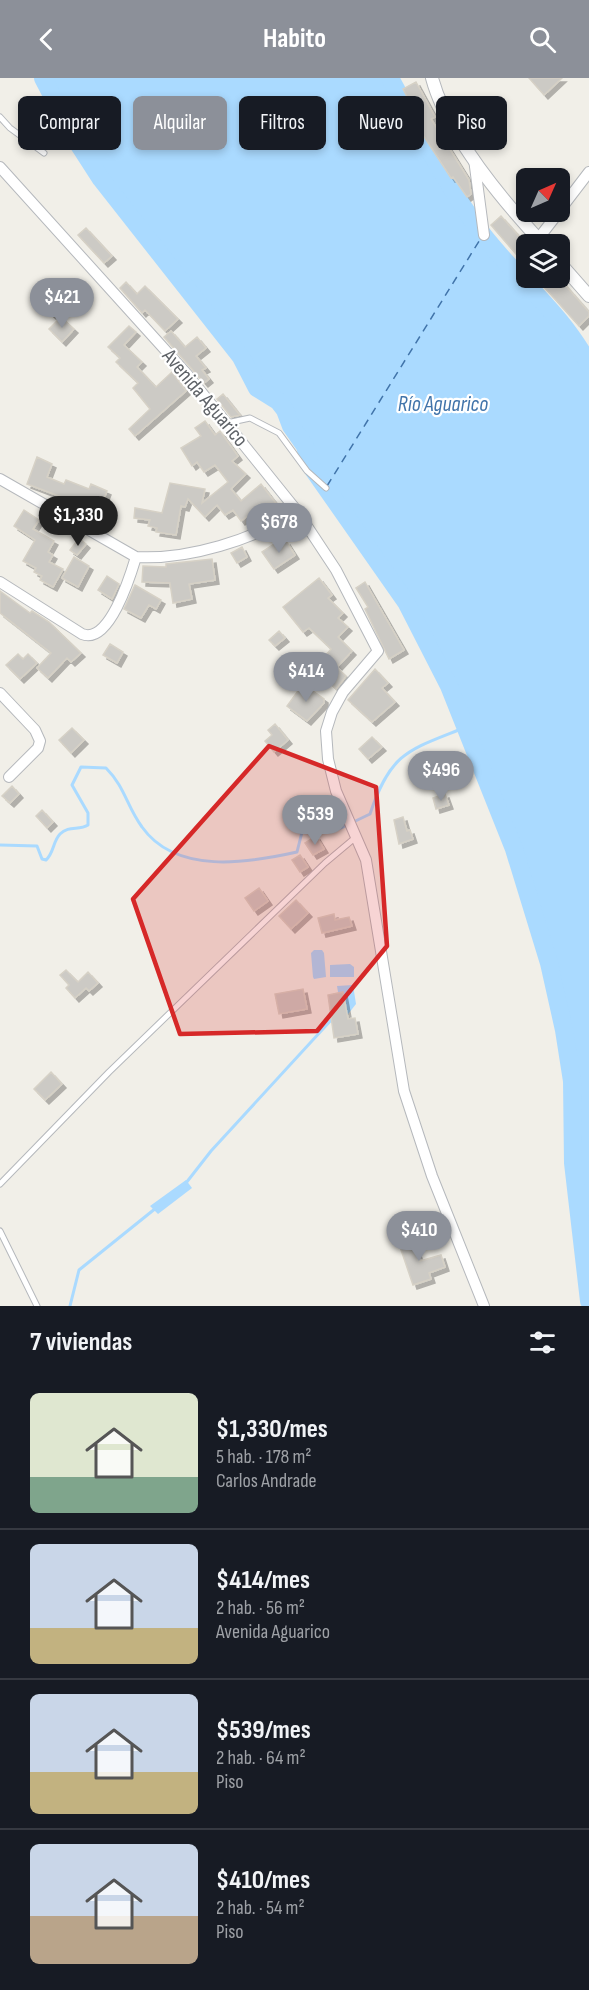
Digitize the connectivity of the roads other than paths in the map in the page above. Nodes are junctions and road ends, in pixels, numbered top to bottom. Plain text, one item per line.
1 (432, 78) edge
2 (0, 117) edge
3 (44, 153) dead end
4 (474, 159) junction
5 (0, 167) edge
6 (589, 172) edge
7 (570, 197) edge
8 (534, 234) edge
9 (484, 235) dead end
10 (570, 274) edge
11 (589, 296) edge
12 (227, 423) junction
13 (0, 479) edge
14 (326, 488) dead end
15 (297, 511) junction
16 (136, 558) junction
17 (0, 582) edge
18 (0, 693) edge
19 (9, 777) dead end
20 (357, 836) junction
21 (0, 1184) edge
22 (0, 1232) edge
23 (37, 1306) edge
24 (484, 1306) edge

1 - 4 street
2 - 3 lane
4 - 8 street
4 - 9 street
5 - 12 street, Avenida Aguarico
6 - 7 street
10 - 11 street
12 - 14 lane
12 - 15 street, Avenida Aguarico
13 - 16 street
15 - 16 street
15 - 20 street, Avenida Aguarico
16 - 17 street
18 - 19 street
20 - 21 lane
20 - 24 street
22 - 23 lane

